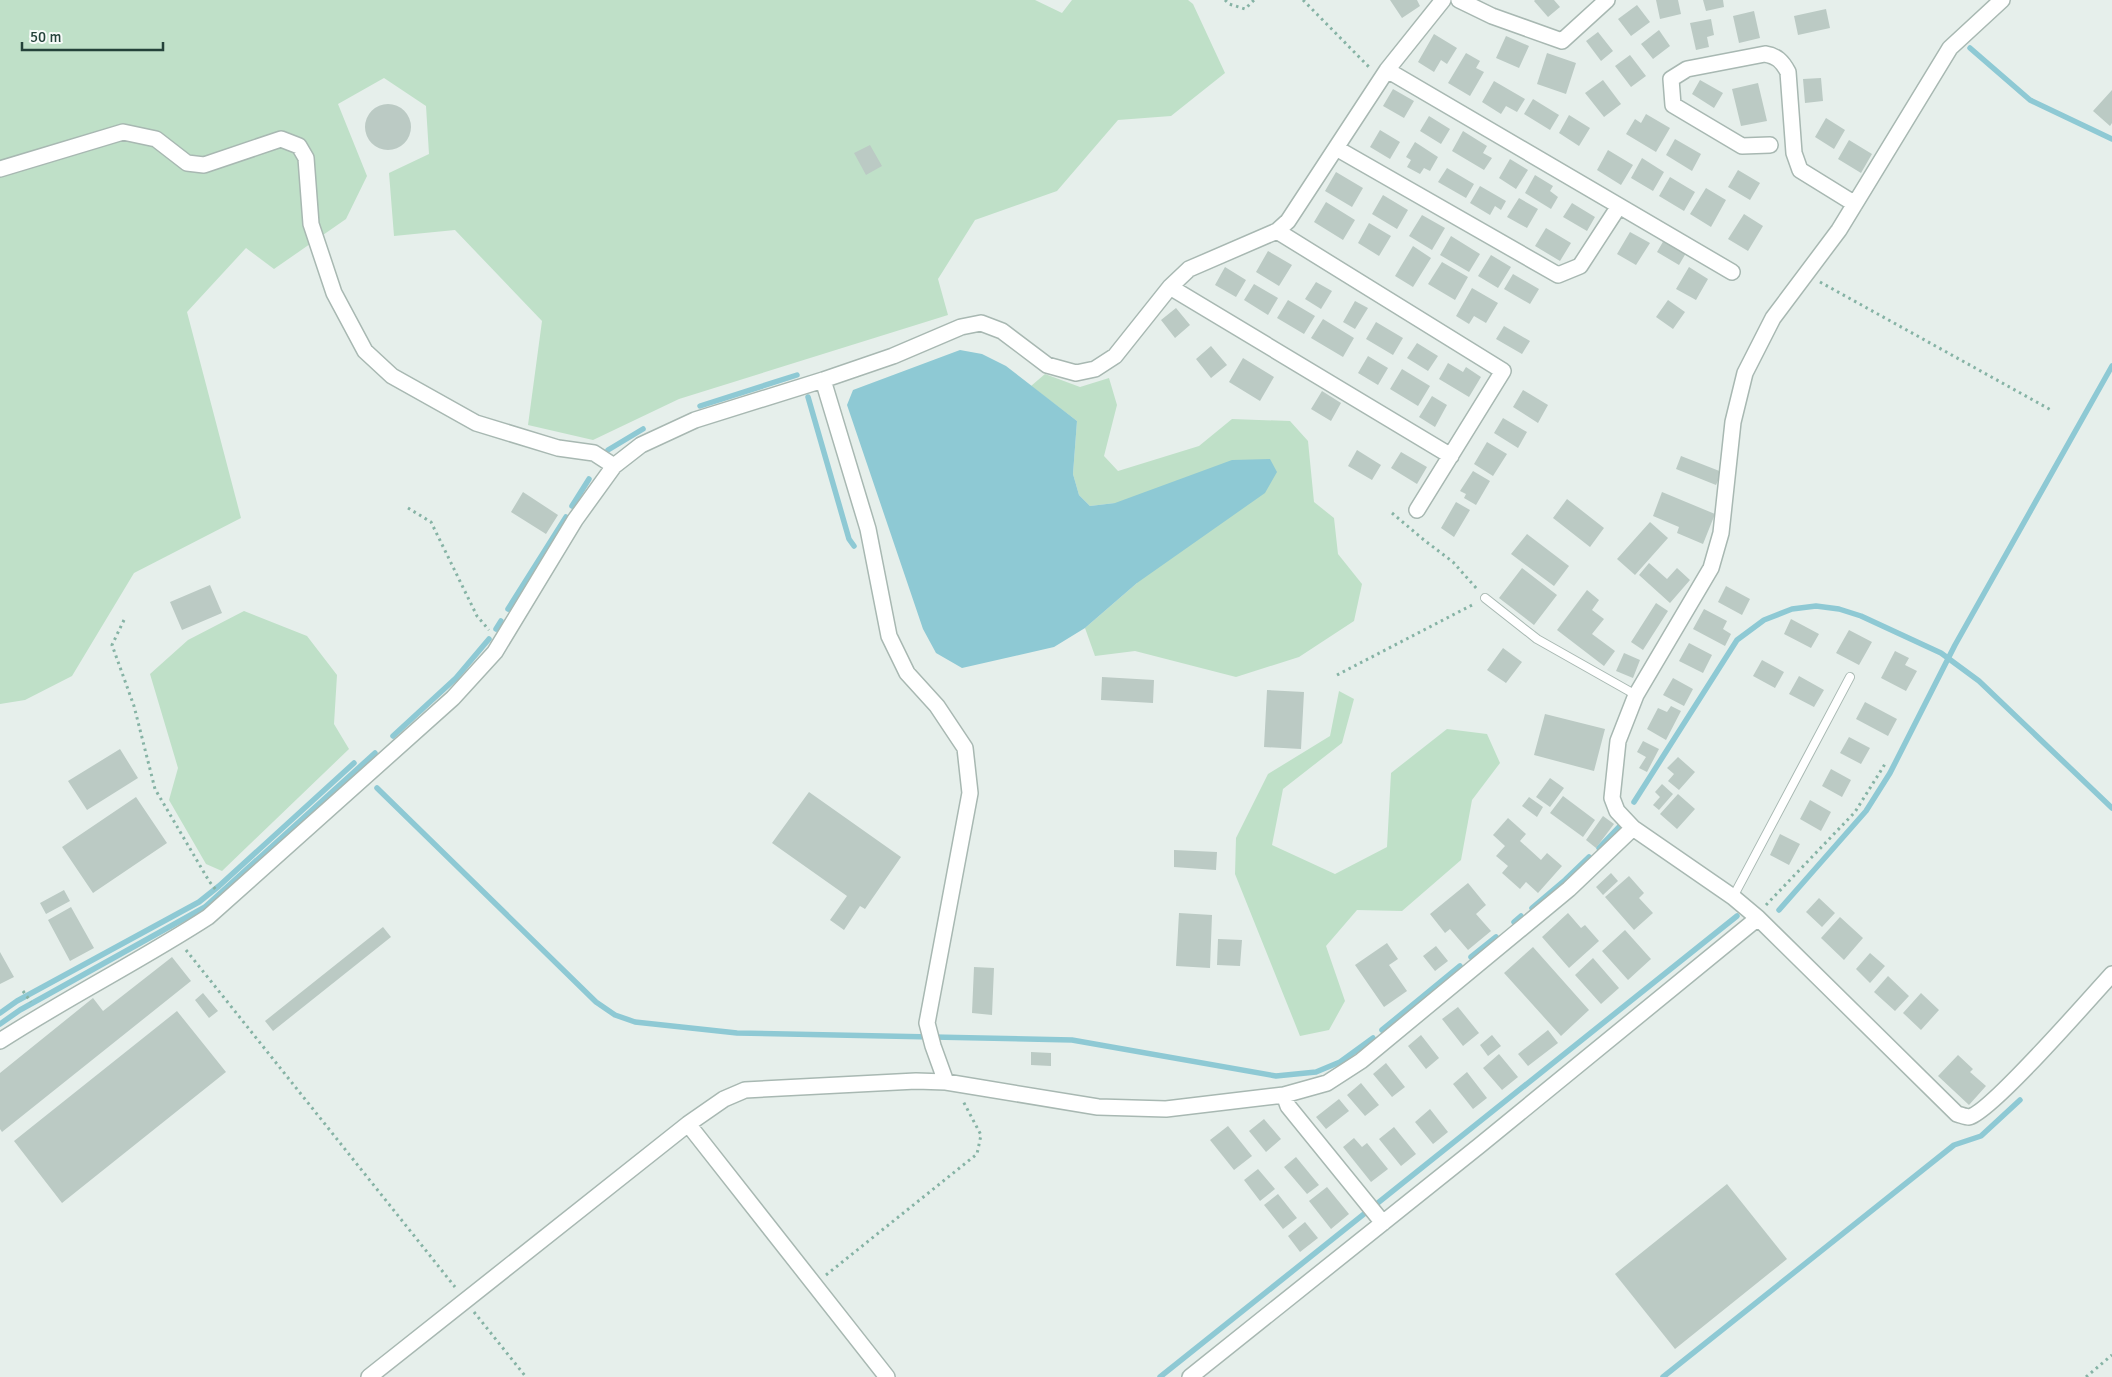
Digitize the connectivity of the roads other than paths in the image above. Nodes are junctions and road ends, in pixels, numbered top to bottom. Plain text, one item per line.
1 (1443, 0) edge
2 (1459, 0) edge
3 (1607, 0) edge
4 (2002, 0) edge
5 (1388, 70) junction
6 (1770, 144) dead end
7 (1336, 148) junction
8 (0, 169) edge
9 (1855, 204) junction
10 (1619, 206) junction
11 (1277, 231) junction
12 (1732, 272) dead end
13 (1170, 287) junction
14 (823, 380) junction
15 (1451, 456) junction
16 (614, 466) junction
17 (1417, 510) dead end
18 (1484, 598) road end
19 (1850, 677) dead end
20 (1636, 695) junction
21 (1634, 828) junction
22 (1733, 897) junction
23 (1758, 918) junction
24 (2112, 974) edge
25 (0, 1041) edge
26 (946, 1082) junction
27 (1284, 1095) junction
28 (688, 1124) junction
29 (1383, 1223) junction
30 (369, 1377) edge
31 (887, 1377) edge
32 (1190, 1377) edge

1 - 5 street
2 - 3 street
4 - 9 street
5 - 7 street
5 - 10 street
6 - 9 street
7 - 10 street
7 - 11 street
8 - 16 street
9 - 20 street
10 - 12 street
11 - 13 street
11 - 15 street
13 - 14 street
13 - 15 street
14 - 16 street
14 - 26 street
15 - 17 street
16 - 25 street
18 - 20 lane
19 - 22 lane
20 - 21 street
21 - 22 street
21 - 27 street
22 - 23 street
23 - 24 street
23 - 29 street
26 - 27 street
26 - 28 street
27 - 29 street
28 - 30 street
28 - 31 street
29 - 32 street

